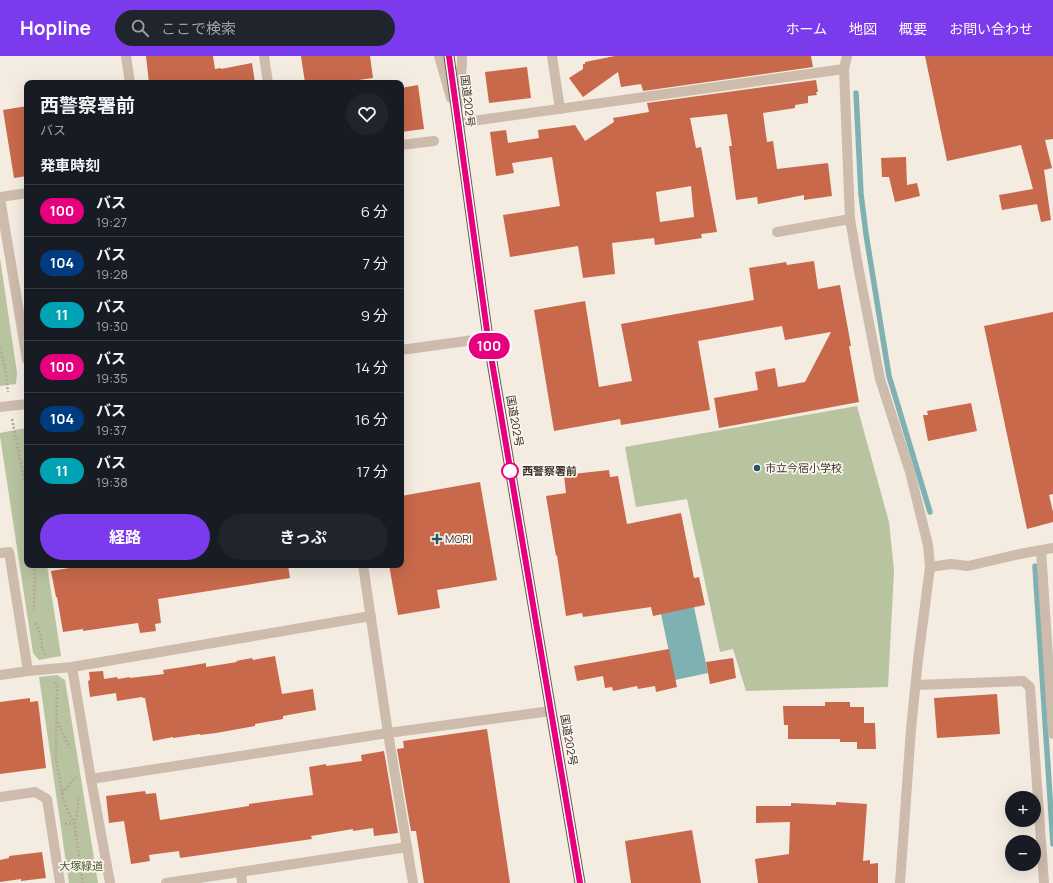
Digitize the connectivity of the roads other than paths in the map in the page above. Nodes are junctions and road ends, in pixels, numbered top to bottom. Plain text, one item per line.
1 (126, 56) edge
2 (264, 56) edge
3 (439, 56) edge
4 (449, 56) edge
5 (462, 56) edge
6 (552, 56) edge
7 (847, 56) edge
8 (844, 69) junction
9 (130, 80) edge
10 (268, 80) edge
11 (560, 109) junction
12 (458, 120) junction
13 (434, 141) dead end
14 (404, 146) edge
15 (24, 194) edge
16 (0, 198) edge
17 (850, 218) junction
18 (777, 232) dead end
19 (488, 338) junction
20 (24, 342) edge
21 (404, 350) edge
22 (24, 404) edge
23 (0, 407) edge
24 (1053, 548) edge
25 (1040, 550) junction
26 (0, 553) edge
27 (930, 567) junction
28 (363, 568) edge
29 (371, 616) junction
30 (72, 666) junction
31 (28, 671) junction
32 (0, 676) edge
33 (916, 685) junction
34 (551, 711) junction
35 (388, 733) junction
36 (1053, 734) edge
37 (91, 779) junction
38 (0, 796) edge
39 (407, 847) junction
40 (241, 872) junction
41 (60, 883) edge
42 (110, 883) edge
43 (166, 883) edge
44 (242, 883) edge
45 (413, 883) edge
46 (580, 883) edge
47 (900, 883) edge
48 (1044, 883) edge

1 - 9 street
2 - 10 street
3 - 12 street
4 - 12 highway, 国道202号
5 - 12 street
6 - 11 street
7 - 8 street
8 - 11 street
8 - 17 street
11 - 12 street
12 - 19 highway, 国道202号
13 - 14 street
15 - 16 street
16 - 20 street
17 - 18 street
17 - 27 street
19 - 21 street
19 - 34 highway, 国道202号
22 - 23 street
24 - 25 street
25 - 27 street
25 - 36 street
26 - 31 street
27 - 33 street
28 - 29 street
29 - 30 street
29 - 35 street
30 - 31 street
30 - 37 street
31 - 32 street
33 - 47 street
33 - 48 street
34 - 35 street
34 - 46 highway, 国道202号
35 - 37 street
35 - 39 street
37 - 42 street
38 - 41 street
39 - 40 street
39 - 45 street
40 - 43 street
40 - 44 street

